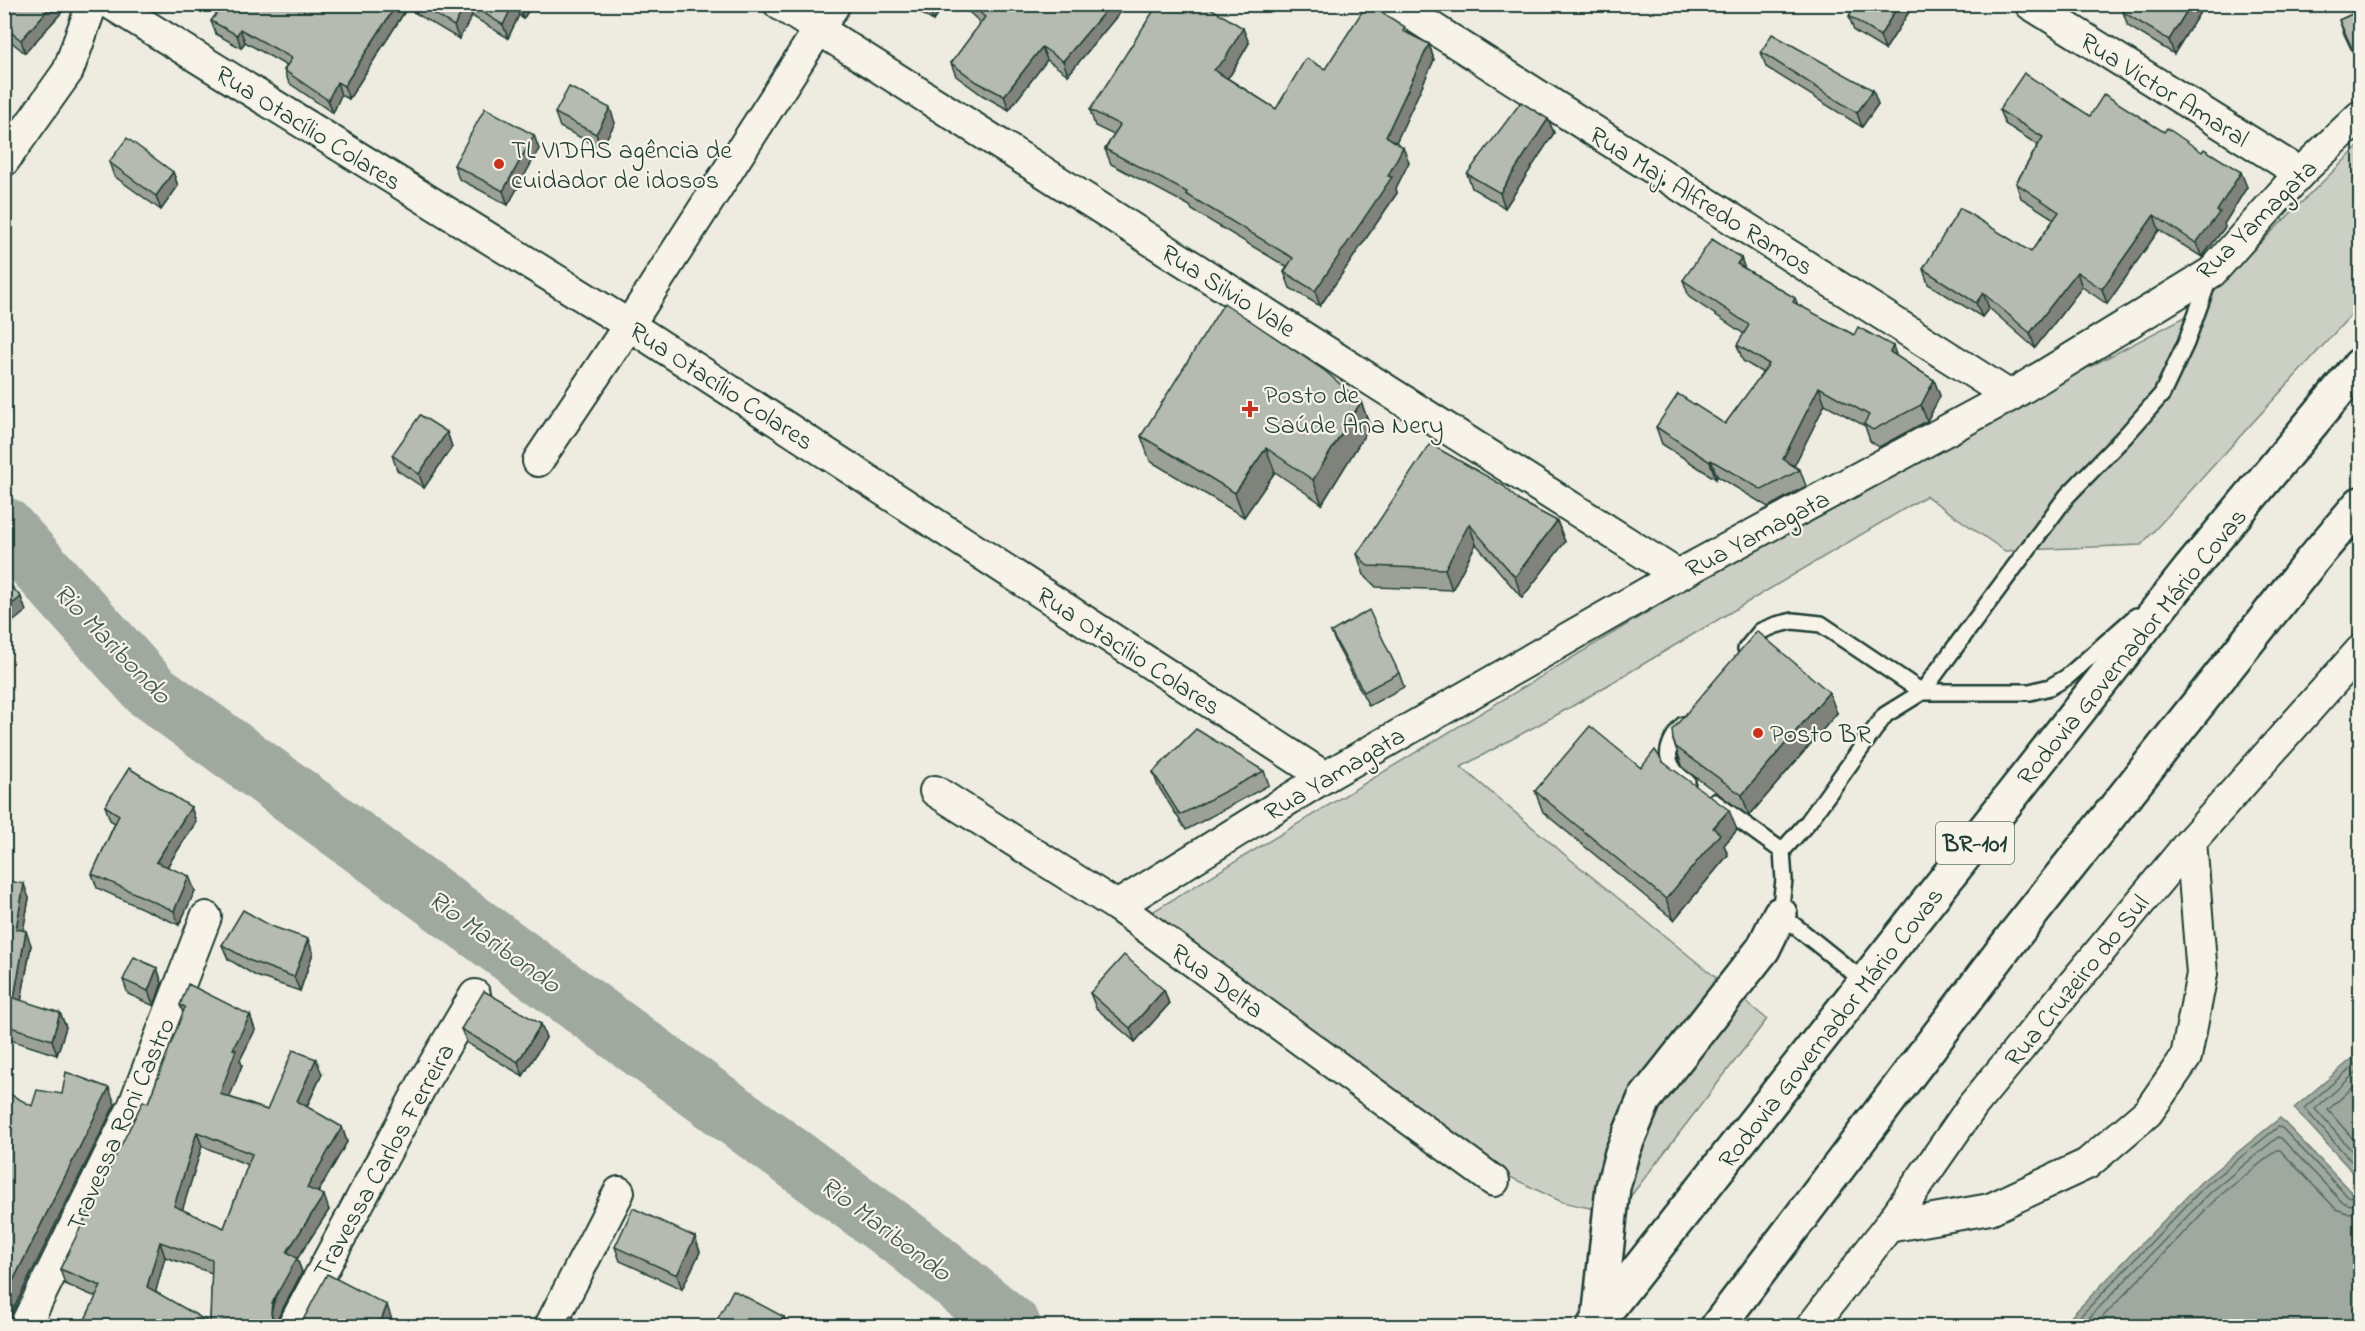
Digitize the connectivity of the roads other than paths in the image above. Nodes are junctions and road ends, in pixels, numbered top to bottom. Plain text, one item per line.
1 (92, 4) edge
2 (111, 4) edge
3 (779, 4) edge
4 (835, 4) edge
5 (1395, 4) edge
6 (2030, 4) edge
7 (819, 29) junction
8 (2361, 116) edge
9 (4, 161) edge
10 (2300, 173) junction
11 (2212, 272) junction
12 (629, 325) junction
13 (2361, 365) edge
14 (2010, 396) junction
15 (538, 461) dead end
16 (2361, 504) edge
17 (2190, 569) junction
18 (1678, 575) junction
19 (2360, 651) edge
20 (1740, 657) edge
21 (1922, 692) junction
22 (1690, 716) edge
23 (1325, 777) junction
24 (935, 791) dead end
25 (2191, 841) junction
26 (1782, 851) junction
27 (1116, 906) junction
28 (1780, 914) junction
29 (206, 917) dead end
30 (1865, 982) junction
31 (475, 995) dead end
32 (1494, 1181) dead end
33 (619, 1192) dead end
34 (1888, 1227) junction
35 (1597, 1323) edge
36 (25, 1326) edge
37 (293, 1326) edge
38 (550, 1326) edge
39 (1718, 1326) edge
40 (1812, 1326) edge

1 - 9 street
2 - 12 street, Rua Otacílio Colares
3 - 7 street, Rua Silvio Vale
4 - 7 street
5 - 14 street, Rua Maj. Alfredo Ramos
6 - 10 street, Rua Victor Amaral
7 - 12 street
7 - 18 street, Rua Silvio Vale
8 - 10 street, Rua Yamagata
10 - 11 street, Rua Yamagata
11 - 14 street, Rua Yamagata
11 - 21 lane
12 - 15 street
12 - 23 street, Rua Otacílio Colares
13 - 17 highway, Rodovia Governador Mário Covas / BR-101
14 - 18 street, Rua Yamagata
16 - 39 highway
17 - 21 lane
17 - 30 highway, Rodovia Governador Mário Covas / BR-101
18 - 23 street, Rua Yamagata
19 - 25 street, Rua Cruzeiro do Sul
20 - 21 lane
21 - 26 lane
22 - 26 lane
23 - 27 street, Rua Yamagata
24 - 27 street, Rua Delta
25 - 34 street, Rua Cruzeiro do Sul
25 - 34 street
26 - 28 lane
27 - 32 street, Rua Delta
28 - 30 lane
28 - 35 highway
29 - 36 street, Travessa Roni Castro
30 - 35 highway, Rodovia Governador Mário Covas / BR-101
31 - 37 street, Travessa Carlos Ferreira
33 - 38 street
34 - 40 street, Rua Cruzeiro do Sul

